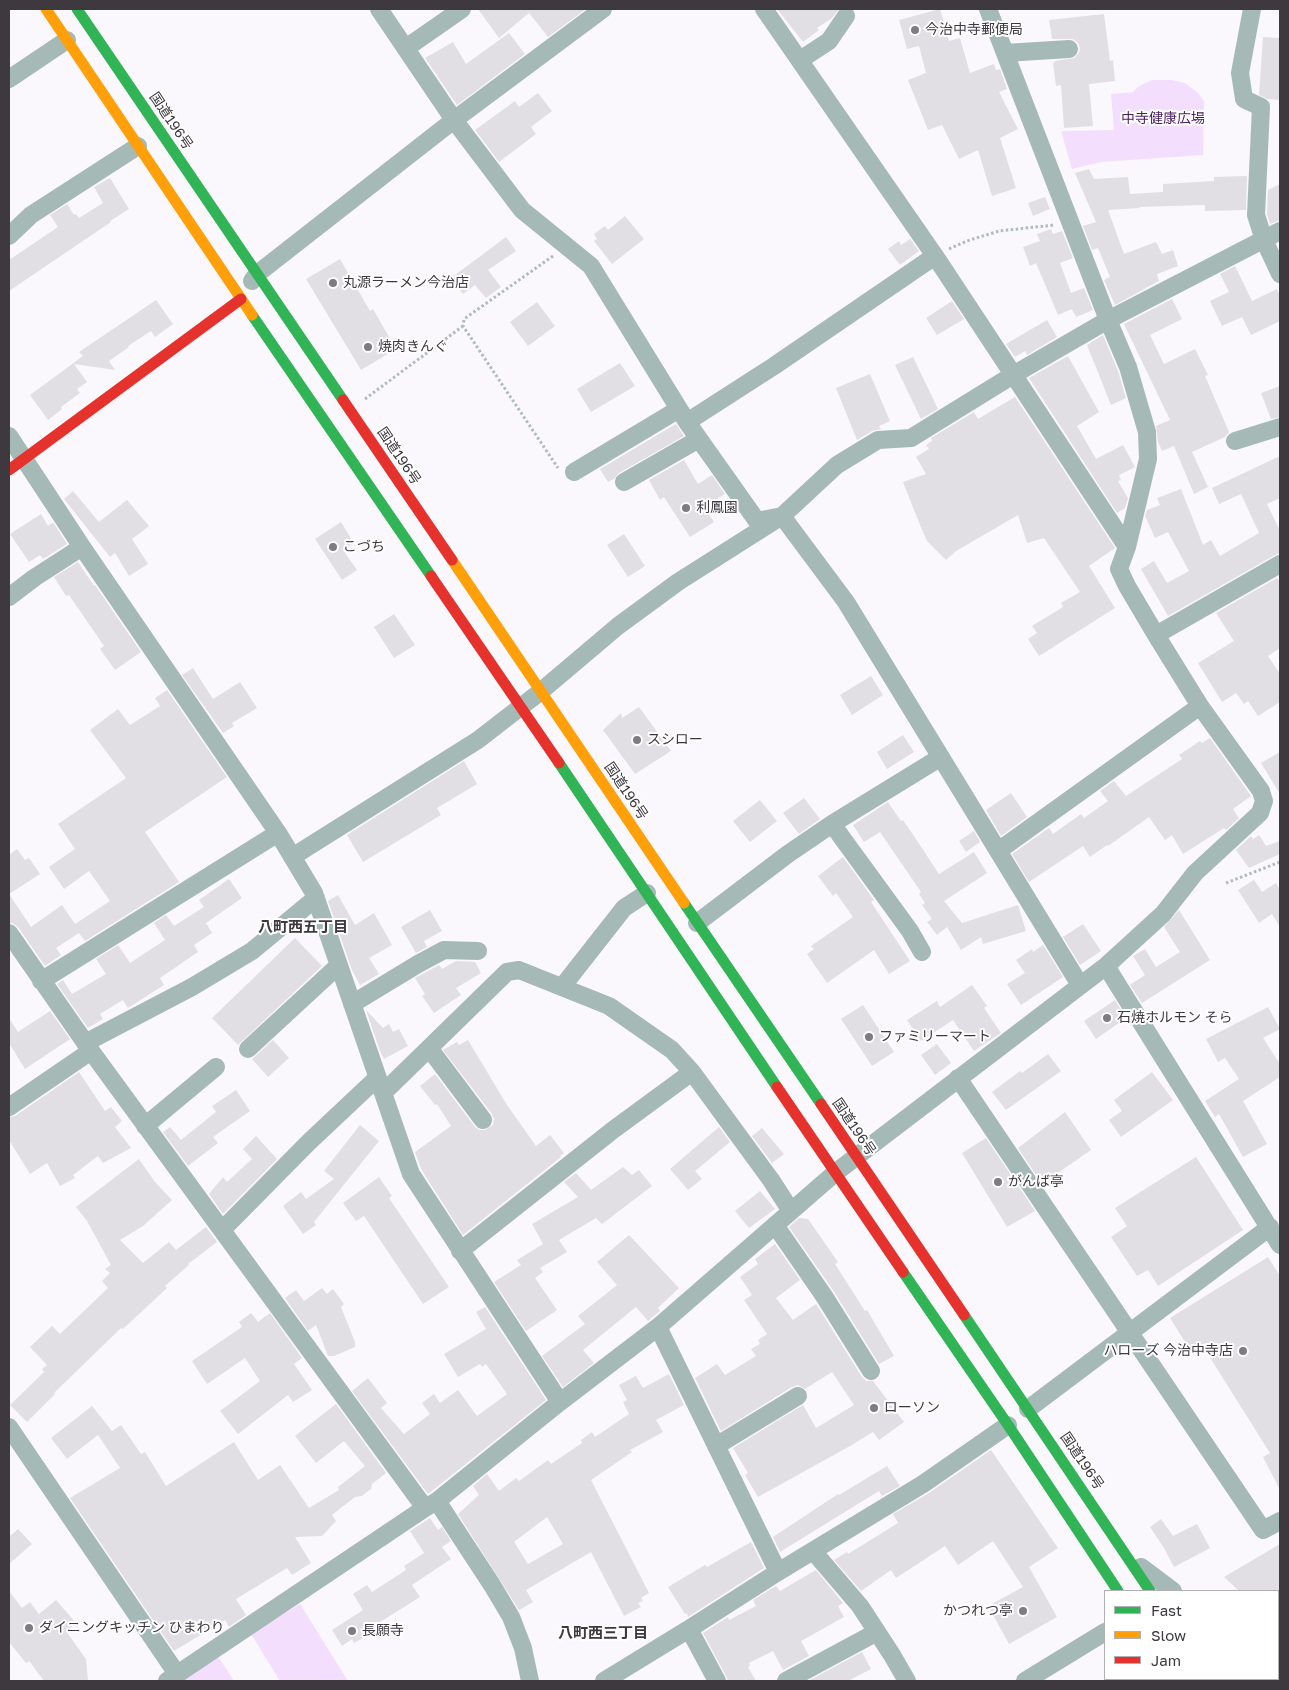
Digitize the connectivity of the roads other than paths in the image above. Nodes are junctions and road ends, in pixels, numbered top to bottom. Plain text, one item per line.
1 (46, 9) edge
2 (77, 9) edge
3 (379, 9) edge
4 (462, 9) edge
5 (603, 9) edge
6 (764, 9) edge
7 (988, 9) edge
8 (1252, 9) edge
9 (846, 16) dead end
10 (67, 40) junction
11 (406, 48) junction
12 (1069, 49) dead end
13 (1005, 54) junction
14 (800, 60) junction
15 (9, 80) edge
16 (454, 120) junction
17 (138, 146) junction
18 (1280, 232) edge
19 (9, 236) edge
20 (1264, 240) junction
21 (935, 256) junction
22 (256, 274) junction
23 (1280, 274) edge
24 (241, 299) junction
25 (1108, 320) junction
26 (1013, 375) junction
27 (683, 416) junction
28 (1280, 427) edge
29 (9, 436) edge
30 (699, 439) junction
31 (1235, 441) dead end
32 (25, 459) junction
33 (9, 470) edge
34 (574, 472) road end
35 (624, 482) dead end
36 (782, 516) junction
37 (82, 547) junction
38 (1127, 547) junction
39 (1280, 564) edge
40 (9, 597) edge
41 (1156, 635) junction
42 (540, 692) junction
43 (521, 706) junction
44 (1200, 706) junction
45 (941, 756) junction
46 (1272, 803) edge
47 (832, 824) junction
48 (278, 834) junction
49 (998, 851) junction
50 (292, 857) junction
51 (647, 893) junction
52 (316, 898) junction
53 (697, 923) junction
54 (9, 933) edge
55 (478, 951) dead end
56 (922, 952) dead end
57 (339, 965) junction
58 (1106, 966) junction
59 (41, 981) junction
60 (1080, 985) junction
61 (562, 987) junction
62 (352, 1004) junction
63 (88, 1047) junction
64 (429, 1048) junction
65 (248, 1049) dead end
66 (216, 1067) dead end
67 (692, 1072) junction
68 (958, 1078) junction
69 (380, 1085) junction
70 (9, 1107) edge
71 (483, 1120) dead end
72 (146, 1126) junction
73 (856, 1157) junction
74 (835, 1173) junction
75 (791, 1211) junction
76 (775, 1225) junction
77 (1270, 1227) junction
78 (222, 1230) junction
79 (1280, 1245) edge
80 (460, 1250) junction
81 (658, 1327) junction
82 (1130, 1332) junction
83 (871, 1371) dead end
84 (798, 1396) dead end
85 (560, 1402) junction
86 (1028, 1409) junction
87 (1008, 1425) junction
88 (9, 1427) edge
89 (716, 1446) junction
90 (431, 1504) junction
91 (1280, 1520) edge
92 (813, 1551) junction
93 (1128, 1558) junction
94 (778, 1572) junction
95 (1109, 1583) edge
96 (1149, 1590) edge
97 (1172, 1590) edge
98 (690, 1629) junction
99 (877, 1632) junction
100 (1104, 1633) edge
101 (172, 1678) edge
102 (1029, 1680) edge
103 (530, 1681) edge
104 (604, 1681) edge
105 (717, 1681) edge
106 (786, 1681) edge
107 (907, 1681) edge

1 - 10 main road
2 - 22 main road, 国道196号
3 - 11 street
4 - 11 street
5 - 16 street
6 - 14 street
7 - 13 street
8 - 20 street
9 - 14 street
10 - 15 street
10 - 17 main road
11 - 16 street
12 - 13 street
13 - 25 street
14 - 21 street
16 - 22 street
16 - 27 street
17 - 19 street
17 - 24 main road
18 - 20 street
20 - 23 street
20 - 25 street
21 - 26 street
21 - 27 street
22 - 24 street
22 - 42 main road, 国道196号
24 - 32 main road
24 - 43 main road
25 - 26 street
25 - 38 street
26 - 36 street
26 - 38 street
27 - 30 street
27 - 34 street
28 - 31 street
29 - 32 street
30 - 35 street
30 - 36 street
32 - 33 main road
32 - 37 street
36 - 42 street
36 - 45 street
37 - 40 street
37 - 48 street
38 - 41 street
39 - 41 street
41 - 44 street
42 - 43 street
42 - 53 main road, 国道196号
43 - 50 street
43 - 51 main road
44 - 46 street
44 - 49 street
45 - 47 street
45 - 49 street
46 - 58 street
47 - 53 street
47 - 56 street
48 - 50 street
48 - 59 street
49 - 60 street
50 - 52 street
51 - 61 street
51 - 74 main road
52 - 57 street
52 - 63 street
53 - 73 main road, 国道196号
54 - 59 street
55 - 62 street
57 - 62 street
57 - 65 street
58 - 60 street
58 - 77 street
59 - 63 street
60 - 68 street
61 - 64 street
61 - 67 street
62 - 69 street
63 - 70 street
63 - 72 street
64 - 69 street
64 - 71 street
66 - 72 street
67 - 75 street
67 - 80 street
68 - 73 street
68 - 82 street
69 - 78 street
69 - 80 street
72 - 78 street
73 - 74 street
73 - 86 main road, 国道196号
74 - 75 street
74 - 87 main road
75 - 76 street
76 - 81 street
76 - 83 street
77 - 79 street
77 - 82 street
78 - 90 street
80 - 85 street
81 - 85 street
81 - 89 street
82 - 86 street
82 - 91 street
84 - 89 street
85 - 90 street
86 - 93 main road, 国道196号
87 - 92 street
87 - 95 main road
88 - 101 street
89 - 94 street
90 - 101 street
90 - 103 street
92 - 94 street
92 - 99 street
93 - 96 main road, 国道196号
93 - 97 street
94 - 98 street
98 - 104 street
98 - 105 street
99 - 106 street
99 - 107 street
100 - 102 street

